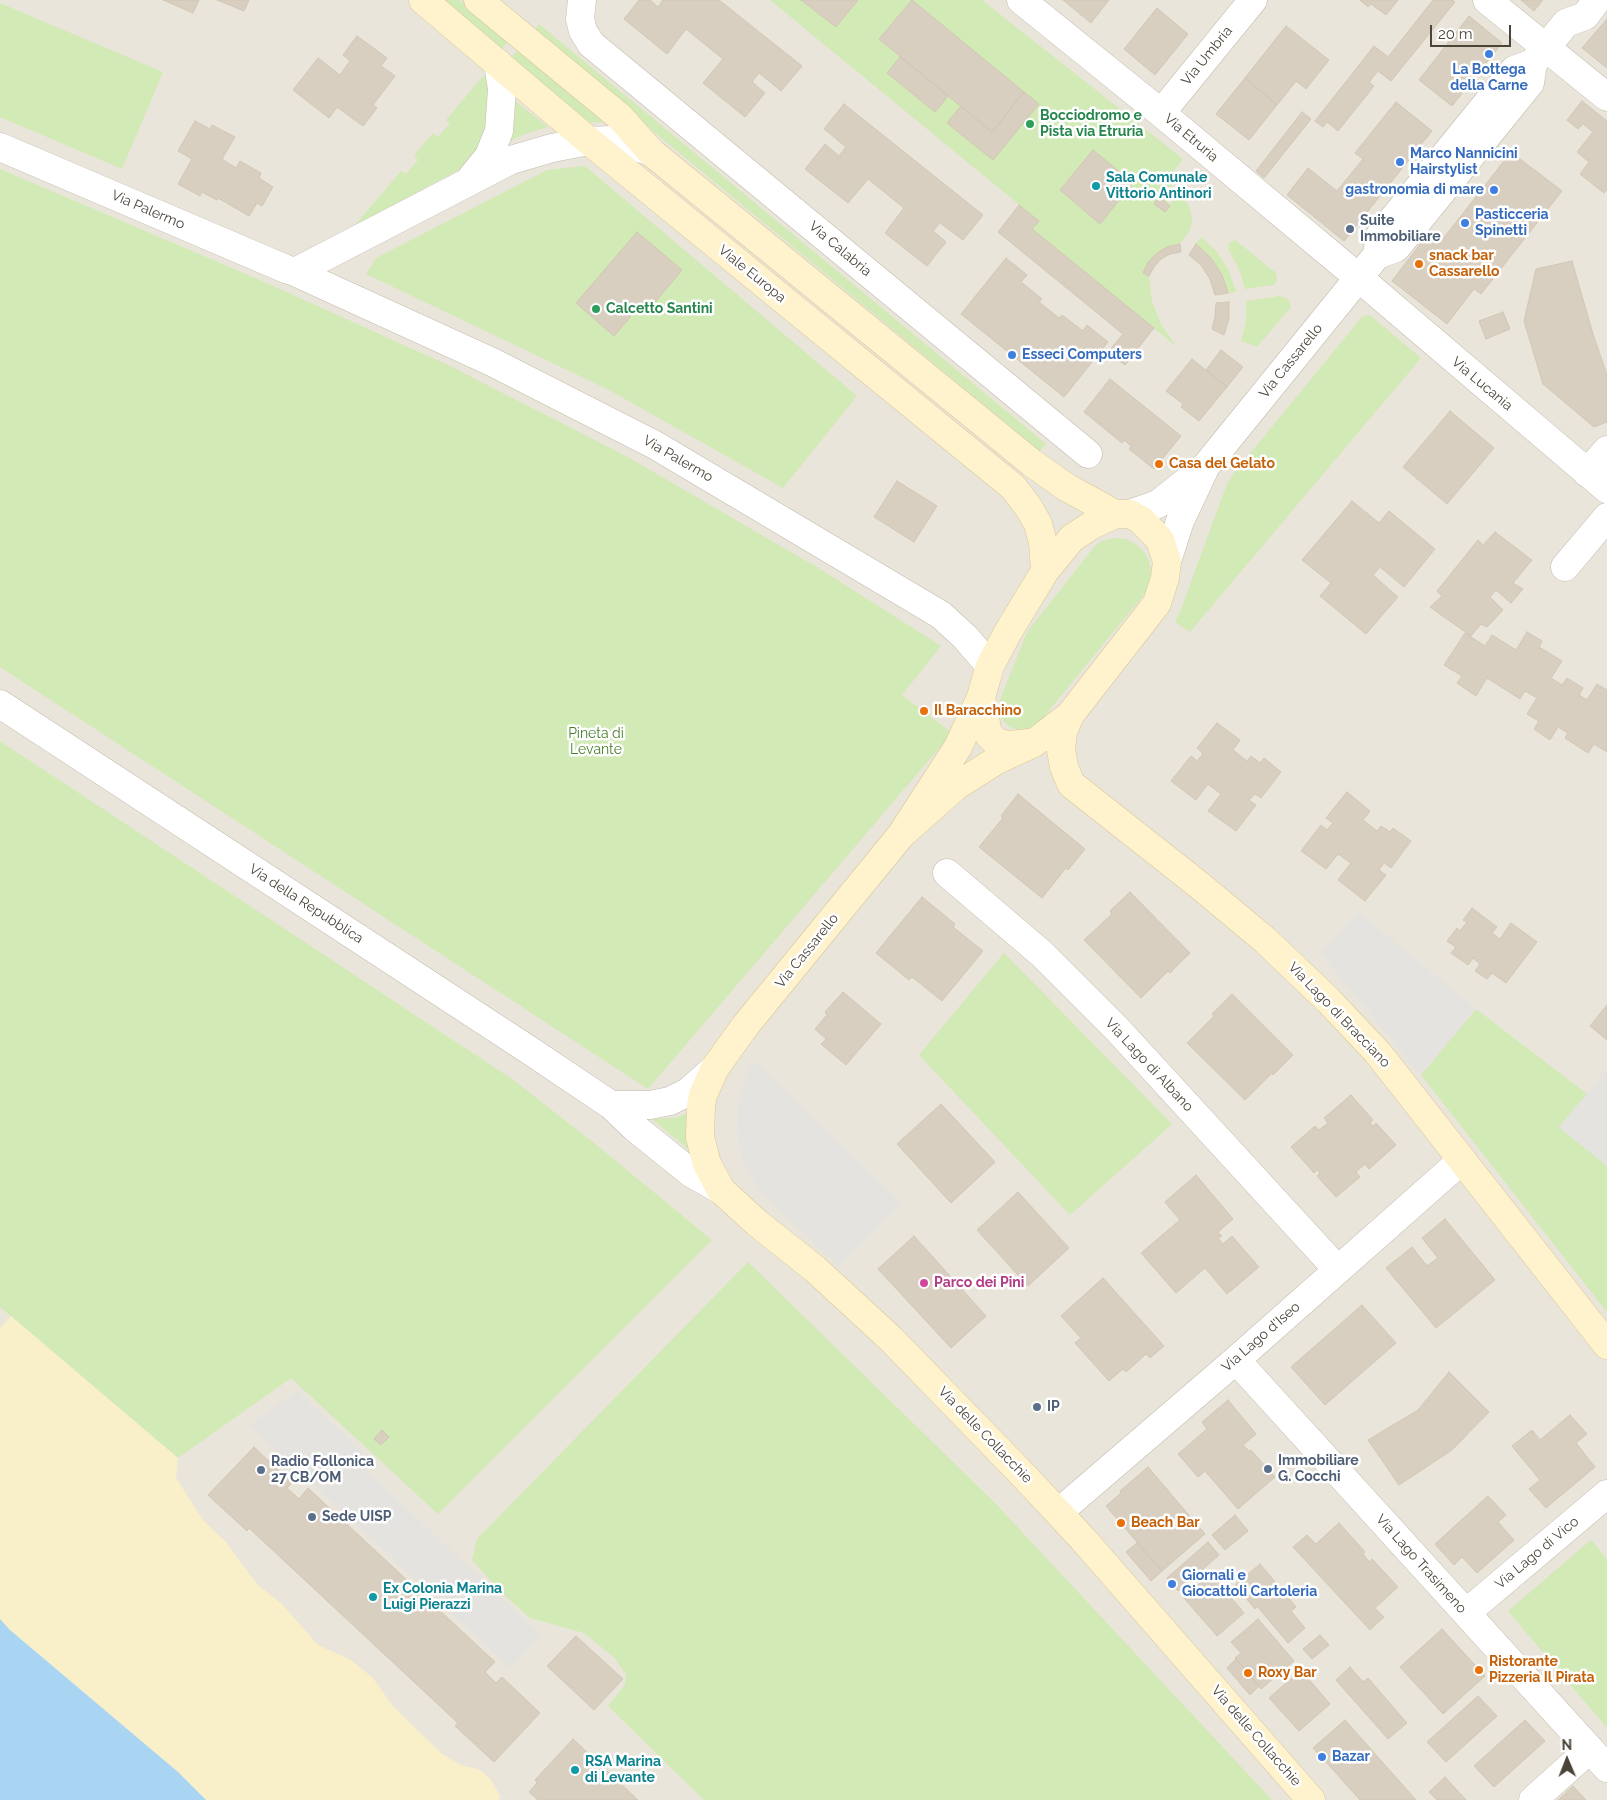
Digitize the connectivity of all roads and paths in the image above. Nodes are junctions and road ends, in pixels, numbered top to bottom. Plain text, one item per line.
1 (423, 0) edge
2 (478, 0) edge
3 (582, 0) edge
4 (1021, 0) edge
5 (1253, 0) edge
6 (1487, 0) edge
7 (1597, 0) edge
8 (1568, 11) edge
9 (1540, 55) junction
10 (498, 64) junction
11 (1607, 97) edge
12 (1161, 113) junction
13 (589, 141) junction
14 (0, 147) edge
15 (651, 152) junction
16 (468, 182) junction
17 (348, 246) junction
18 (295, 272) junction
19 (1358, 278) junction
20 (340, 292) junction
21 (1607, 450) edge
22 (1088, 454) dead end
23 (1206, 466) junction
24 (1597, 481) edge
25 (1122, 514) junction
26 (1607, 517) edge
27 (1167, 561) junction
28 (1565, 567) dead end
29 (1045, 571) junction
30 (990, 666) junction
31 (981, 696) junction
32 (0, 704) edge
33 (1070, 715) junction
34 (1034, 743) junction
35 (901, 836) junction
36 (947, 873) dead end
37 (715, 1068) junction
38 (610, 1105) junction
39 (1462, 1160) junction
40 (721, 1190) junction
41 (1338, 1270) junction
42 (1607, 1345) edge
43 (1236, 1360) junction
44 (1607, 1494) edge
45 (1059, 1512) junction
46 (1466, 1613) junction
47 (1598, 1759) edge
48 (1311, 1800) edge
49 (1533, 1800) edge

1 - 10 main road, Viale Europa
2 - 15 main road
3 - 22 street, Via Calabria
4 - 12 street, Via Etruria
5 - 12 street, Via Umbria
6 - 9 street
7 - 8 street, Via Cassarello
8 - 9 street, Via Cassarello
9 - 11 street
9 - 19 street, Via Cassarello
10 - 13 main road, Viale Europa
10 - 16 street
12 - 19 street, Via Etruria
13 - 15 street
13 - 16 street
13 - 29 main road, Viale Europa
14 - 18 street, Via Palermo
15 - 25 main road
16 - 17 street
17 - 18 street
17 - 20 street
18 - 20 street, Via Palermo
19 - 23 street, Via Cassarello
19 - 24 street, Via Lucania
20 - 30 street, Via Palermo
21 - 24 street
23 - 25 street, Via Cassarello
23 - 27 street, Via Cassarello
25 - 27 main road
25 - 29 main road, Via Cassarello
26 - 28 street
27 - 33 main road, Via Cassarello
29 - 30 main road, Via Cassarello
30 - 31 main road, Via Cassarello
31 - 34 main road, Via Cassarello
31 - 35 main road, Via Cassarello
32 - 38 street, Via della Repubblica
33 - 34 main road, Via Cassarello
33 - 39 main road, Via Lago di Bracciano
34 - 35 main road, Via Cassarello
35 - 37 main road, Via Cassarello
36 - 41 street, Via Lago di Albano
37 - 38 street
37 - 40 main road, Via delle Collacchie
38 - 40 street, Via della Repubblica
39 - 41 street, Via Lago d'Iseo
39 - 42 main road, Via Lago di Bracciano
40 - 45 main road, Via delle Collacchie
41 - 43 street, Via Lago d'Iseo
43 - 45 street, Via Lago d'Iseo
43 - 46 street, Via Lago Trasimeno
44 - 46 street, Via Lago di Vico
45 - 48 main road, Via delle Collacchie
46 - 47 street, Via Lago Trasimeno
47 - 49 street

